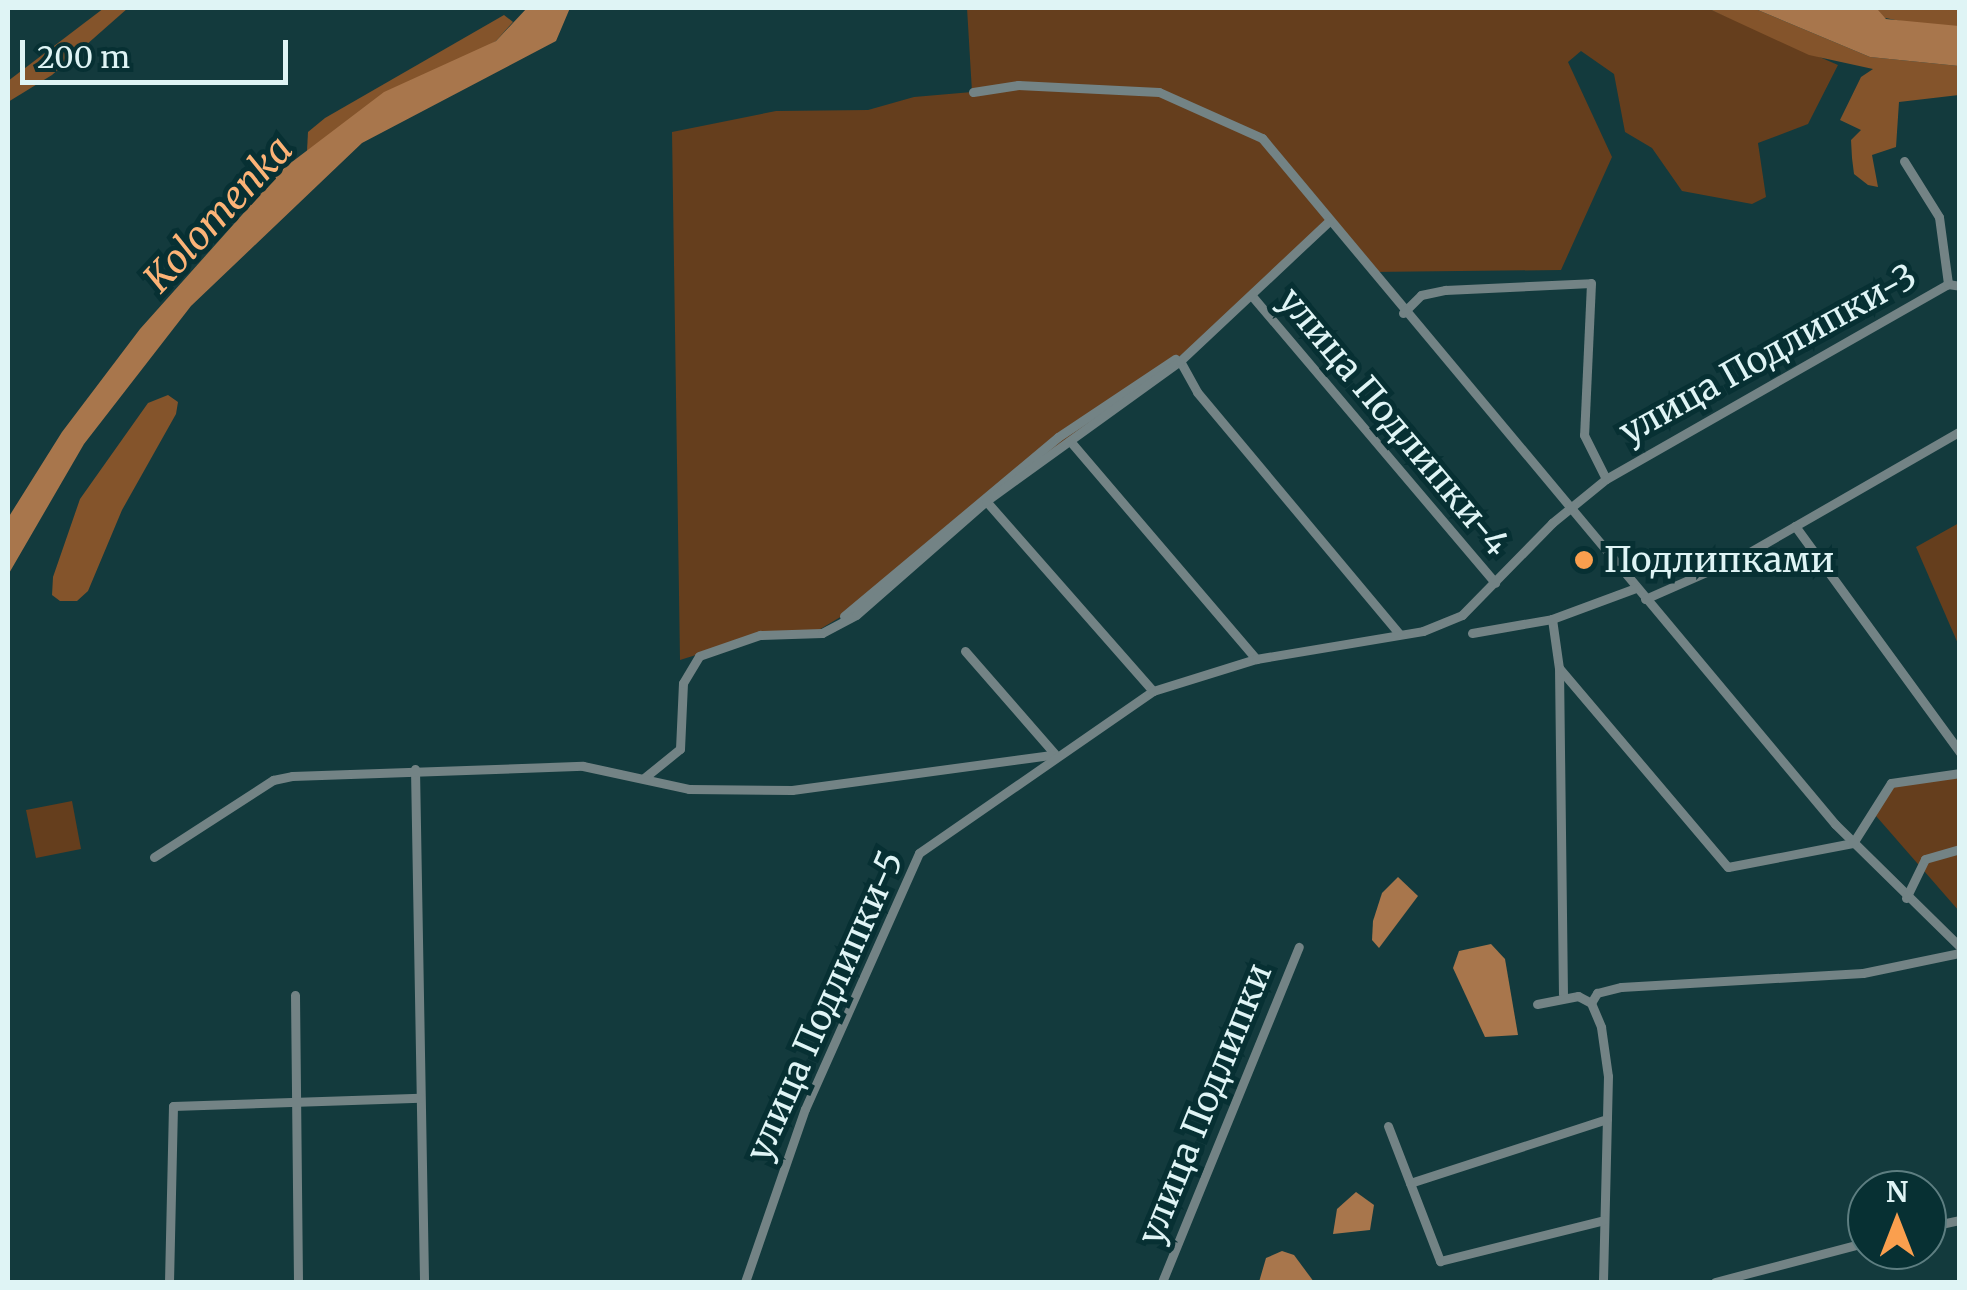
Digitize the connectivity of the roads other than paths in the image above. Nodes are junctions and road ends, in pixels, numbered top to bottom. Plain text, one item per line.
1 (973, 92) dead end
2 (1904, 161) dead end
3 (1330, 221) junction
4 (1954, 285) edge
5 (1252, 296) junction
6 (1403, 313) junction
7 (1183, 357) junction
8 (1960, 431) edge
9 (1070, 440) junction
10 (1606, 479) junction
11 (986, 501) junction
12 (1570, 508) junction
13 (1795, 526) junction
14 (1495, 583) junction
15 (1636, 588) junction
16 (1645, 600) junction
17 (1552, 619) junction
18 (822, 633) junction
19 (1472, 633) dead end
20 (1399, 634) junction
21 (965, 652) dead end
22 (1256, 659) junction
23 (1559, 668) junction
24 (1153, 691) junction
25 (1960, 752) edge
26 (1055, 754) junction
27 (415, 769) junction
28 (1960, 773) edge
29 (644, 778) junction
30 (1854, 843) junction
31 (1960, 848) edge
32 (154, 857) dead end
33 (1906, 898) junction
34 (1299, 947) dead end
35 (1960, 950) edge
36 (1563, 994) junction
37 (294, 995) dead end
38 (1591, 1003) junction
39 (1537, 1004) dead end
40 (420, 1098) junction
41 (296, 1100) junction
42 (1606, 1119) junction
43 (1388, 1126) dead end
44 (1410, 1182) junction
45 (1604, 1220) junction
46 (1847, 1247) edge
47 (169, 1282) edge
48 (298, 1282) edge
49 (424, 1282) edge
50 (745, 1282) edge
51 (1162, 1282) edge
52 (1603, 1282) edge
53 (1715, 1282) edge

1 - 3 street
2 - 4 street
3 - 5 street
3 - 6 street
4 - 10 street, улица Подлипки-3
5 - 7 street
5 - 14 street, улица Подлипки-4
6 - 10 street, улица Подлипки-3
6 - 12 street
7 - 9 street
7 - 18 street
7 - 20 street
8 - 13 street
9 - 11 street
9 - 22 street
10 - 12 street, улица Подлипки-3
11 - 18 street
11 - 24 street
12 - 14 street, улица Подлипки-4
12 - 15 street
13 - 16 street
13 - 25 street
14 - 20 street, улица Подлипки-4
15 - 16 street
15 - 17 street
16 - 30 street
17 - 19 street
17 - 23 street
18 - 29 street
20 - 22 street, улица Подлипки-4
21 - 26 street
22 - 24 street, улица Подлипки-4
23 - 30 street
23 - 36 street
24 - 26 street, улица Подлипки-4
26 - 29 street
26 - 50 street, улица Подлипки-5
27 - 29 street
27 - 32 street
27 - 40 street
28 - 30 street
30 - 33 street
31 - 33 street
33 - 35 street
34 - 51 street, улица Подлипки
35 - 38 street
36 - 38 street
36 - 39 street
37 - 41 street
38 - 42 street
40 - 41 street
40 - 49 street
41 - 47 street
41 - 48 street
42 - 44 street
42 - 45 street
43 - 44 street
44 - 45 street
45 - 52 street
46 - 53 street

